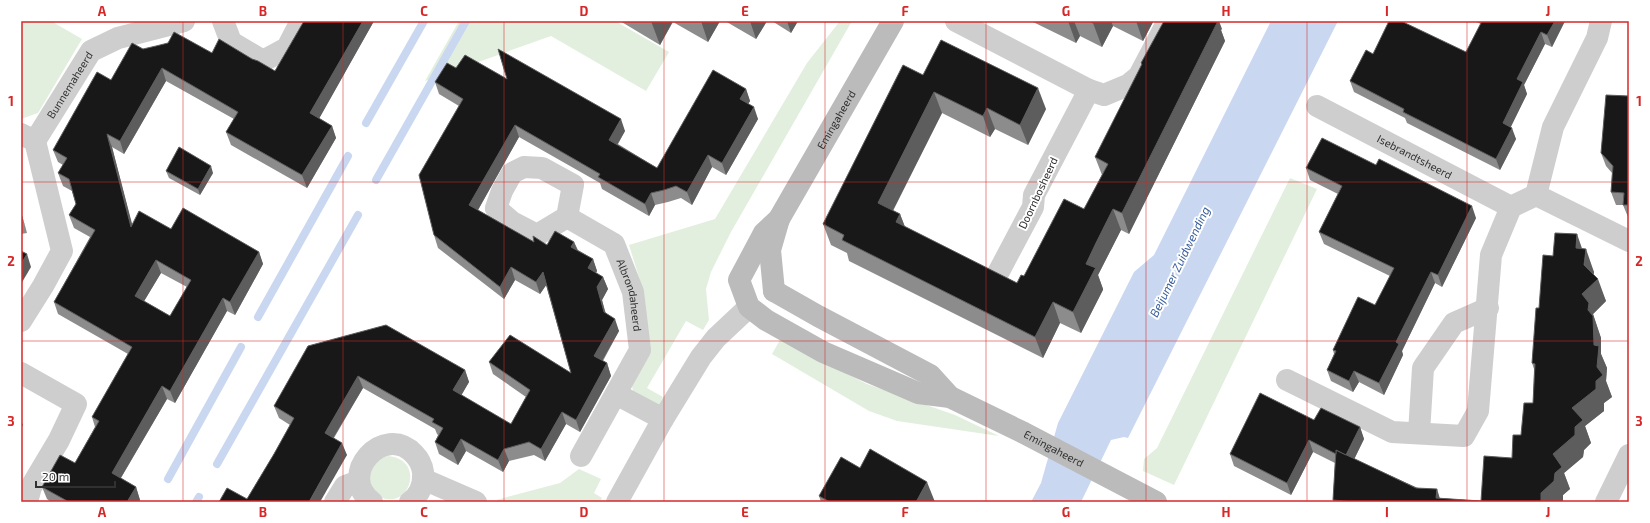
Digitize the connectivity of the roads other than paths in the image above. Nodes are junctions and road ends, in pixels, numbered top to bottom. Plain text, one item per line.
1 (184, 21) edge
2 (223, 21) edge
3 (301, 21) edge
4 (893, 21) edge
5 (956, 21) edge
6 (1168, 21) edge
7 (1601, 21) edge
8 (1089, 90) junction
9 (1317, 106) dead end
10 (28, 138) edge
11 (1536, 195) junction
12 (1511, 207) junction
13 (567, 217) dead end
14 (779, 219) junction
15 (1629, 241) edge
16 (997, 275) edge
17 (774, 291) junction
18 (749, 307) junction
19 (1488, 308) junction
20 (21, 321) edge
21 (21, 373) edge
22 (1288, 380) dead end
23 (616, 394) junction
24 (950, 397) junction
25 (663, 419) junction
26 (1419, 433) junction
27 (1629, 455) edge
28 (581, 456) dead end
29 (423, 479) junction
30 (359, 480) junction
31 (27, 502) edge
32 (335, 502) edge
33 (372, 502) edge
34 (410, 502) edge
35 (476, 502) edge
36 (617, 502) edge
37 (1156, 502) edge
38 (1606, 502) edge

1 - 10 street, Bunnemaheerd
2 - 3 street
4 - 14 street, Emingaheerd
5 - 8 street
6 - 8 street
7 - 11 street
8 - 16 street, Doornbosheerd
9 - 12 street, Isebrandtsheerd
10 - 20 street, Bunnemaheerd
11 - 12 street
11 - 15 street
12 - 19 street
13 - 23 street, Albrondaheerd
14 - 17 street, Emingaheerd
14 - 18 street, Emingaheerd
17 - 18 street
17 - 24 street, Emingaheerd
18 - 24 street, Emingaheerd
18 - 25 street
19 - 26 street
19 - 26 street
21 - 31 street
22 - 26 street
23 - 25 street
23 - 28 street, Albrondaheerd
24 - 37 street, Emingaheerd
25 - 36 street
27 - 38 street
29 - 30 street
29 - 34 street
29 - 35 street
30 - 32 street
30 - 33 street

